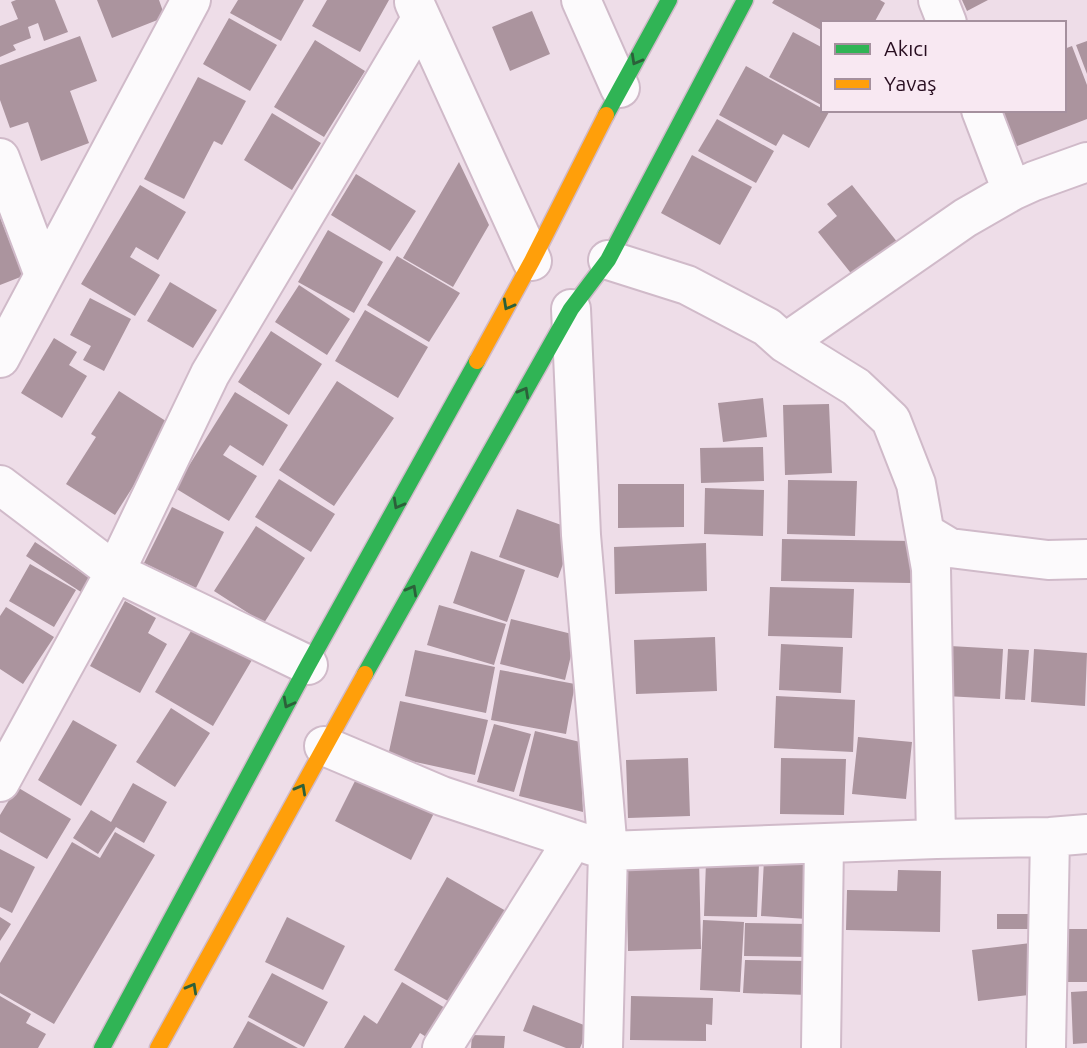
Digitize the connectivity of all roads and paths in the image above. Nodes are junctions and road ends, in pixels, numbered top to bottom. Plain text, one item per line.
1 (581, 0) edge
2 (669, 0) edge
3 (745, 0) edge
4 (938, 0) edge
5 (184, 4) edge
6 (417, 9) edge
7 (946, 21) edge
8 (620, 88) junction
9 (982, 112) edge
10 (0, 158) edge
11 (1087, 162) edge
12 (1012, 191) junction
13 (608, 260) junction
14 (532, 261) junction
15 (44, 275) junction
16 (571, 309) junction
17 (785, 343) junction
18 (0, 358) edge
19 (0, 485) edge
20 (925, 533) junction
21 (1087, 559) edge
22 (116, 572) junction
23 (308, 665) junction
24 (324, 746) junction
25 (0, 782) edge
26 (1068, 835) edge
27 (936, 839) junction
28 (824, 844) junction
29 (591, 845) junction
30 (102, 1048) edge
31 (158, 1048) edge
32 (442, 1048) edge
33 (603, 1048) edge
34 (821, 1048) edge
35 (1046, 1048) edge

1 - 8 street
2 -> 8 main road
3 - 13 main road
4 - 7 street
5 - 15 street
6 - 14 street
6 - 22 street
8 - 14 main road
9 - 12 street
10 - 15 street
11 - 12 street
12 - 17 street
13 - 16 main road
13 - 17 street
14 -> 23 main road
15 - 18 street
24 -> 16 main road
16 - 29 street
17 - 20 street
19 - 22 street
20 - 21 street
20 - 27 street
22 - 23 street
22 - 25 street
23 -> 30 main road
24 - 29 street
31 -> 24 main road
26 - 27 street
26 - 35 street
27 - 28 street
28 - 29 street
28 - 34 street
29 - 32 street
29 - 33 street

